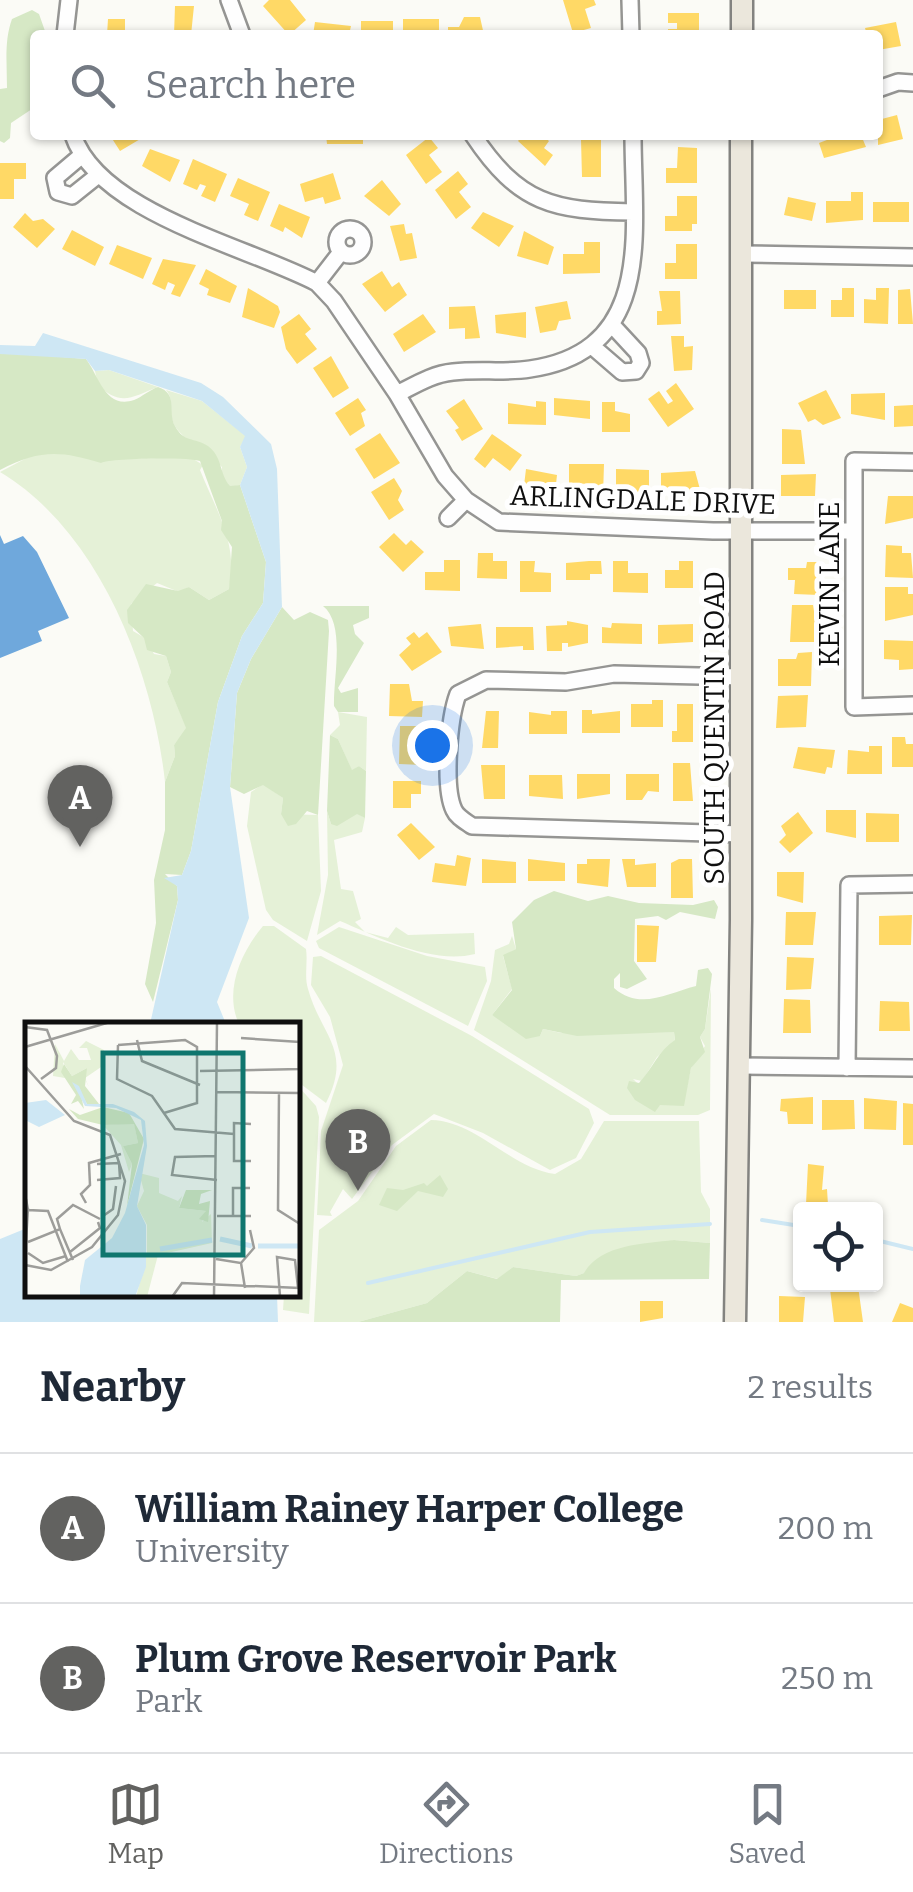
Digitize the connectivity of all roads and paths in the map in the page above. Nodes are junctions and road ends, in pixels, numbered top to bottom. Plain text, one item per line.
1 (69, 0) edge
2 (229, 0) edge
3 (630, 0) edge
4 (742, 0) edge
5 (66, 30) edge
6 (240, 30) edge
7 (631, 30) edge
8 (742, 30) edge
9 (913, 83) edge
10 (883, 86) edge
11 (75, 140) edge
12 (477, 140) edge
13 (633, 140) edge
14 (741, 140) edge
15 (81, 156) junction
16 (96, 176) junction
17 (633, 212) junction
18 (341, 252) dead end
19 (743, 254) junction
20 (913, 258) edge
21 (317, 283) junction
22 (613, 326) junction
23 (593, 347) junction
24 (397, 394) junction
25 (913, 462) edge
26 (466, 500) junction
27 (448, 518) dead end
28 (854, 531) junction
29 (742, 532) junction
30 (742, 677) junction
31 (913, 705) edge
32 (742, 834) junction
33 (913, 884) edge
34 (740, 1066) junction
35 (847, 1068) junction
36 (913, 1068) edge
37 (735, 1322) edge

1 - 5 street
2 - 6 street
3 - 7 street
4 - 8 main road
9 - 10 street
11 - 15 street, ARLINGDALE DRIVE
12 - 17 street
13 - 17 street
14 - 19 main road, SOUTH QUENTIN ROAD
15 - 16 street, ARLINGDALE DRIVE
15 - 16 street
16 - 21 street, ARLINGDALE DRIVE
17 - 22 street
18 - 21 street
19 - 20 street
19 - 29 main road, SOUTH QUENTIN ROAD
21 - 24 street, ARLINGDALE DRIVE
22 - 23 street
22 - 23 street
23 - 24 street
24 - 26 street, ARLINGDALE DRIVE
25 - 28 street, KEVIN LANE
26 - 27 street
26 - 29 street, ARLINGDALE DRIVE
28 - 29 street, ARLINGDALE DRIVE
28 - 31 street, KEVIN LANE
29 - 30 main road, SOUTH QUENTIN ROAD
30 - 32 main road, SOUTH QUENTIN ROAD
30 - 32 street
32 - 34 main road, SOUTH QUENTIN ROAD
33 - 35 street
34 - 35 street
34 - 37 main road, SOUTH QUENTIN ROAD
35 - 36 street

